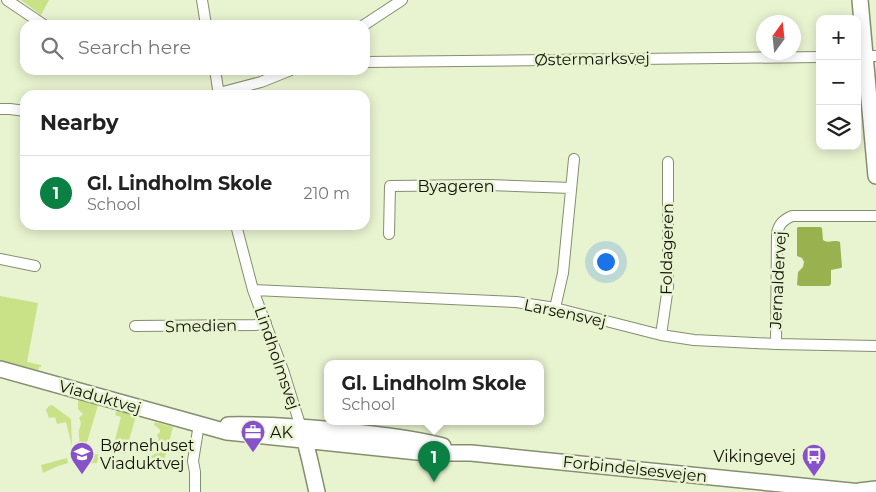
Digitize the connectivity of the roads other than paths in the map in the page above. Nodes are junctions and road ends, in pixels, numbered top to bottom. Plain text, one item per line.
1 (7, 0) edge
2 (202, 0) edge
3 (402, 0) edge
4 (860, 0) edge
5 (37, 20) edge
6 (205, 20) edge
7 (370, 21) edge
8 (816, 56) edge
9 (866, 56) edge
10 (370, 62) edge
11 (216, 75) edge
12 (278, 75) edge
13 (218, 90) edge
14 (233, 90) edge
15 (0, 109) edge
16 (20, 111) edge
17 (574, 159) dead end
18 (668, 162) dead end
19 (876, 176) edge
20 (571, 188) junction
21 (876, 216) edge
22 (237, 230) edge
23 (389, 234) dead end
24 (0, 259) edge
25 (35, 266) dead end
26 (253, 290) junction
27 (555, 308) junction
28 (266, 323) junction
29 (136, 326) dead end
30 (661, 335) junction
31 (776, 344) junction
32 (876, 346) edge
33 (0, 369) edge
34 (199, 424) junction
35 (302, 434) junction
36 (876, 489) edge
37 (195, 492) edge
38 (316, 492) edge
39 (860, 492) edge

1 - 5 street
2 - 6 street
3 - 7 street
4 - 9 street
8 - 10 street, Østermarksvej
9 - 19 street
11 - 13 street
12 - 14 street
15 - 16 street
17 - 20 street
18 - 30 street, Foldageren
20 - 23 street, Byageren
20 - 27 street
21 - 31 street, Jernaldervej
22 - 26 street, Lindholmsvej
24 - 25 street
26 - 27 street, Larsensvej
26 - 28 street, Lindholmsvej
27 - 30 street, Larsensvej
28 - 29 street, Smedien
28 - 35 street, Lindholmsvej
30 - 31 street, Larsensvej
31 - 32 street, Larsensvej
33 - 34 street, Viaduktvej
34 - 35 street, Viaduktvej
34 - 37 street
35 - 38 street, Lindholmsvej
35 - 39 street, Forbindelsesvejen
36 - 39 street, Forbindelsesvejen

